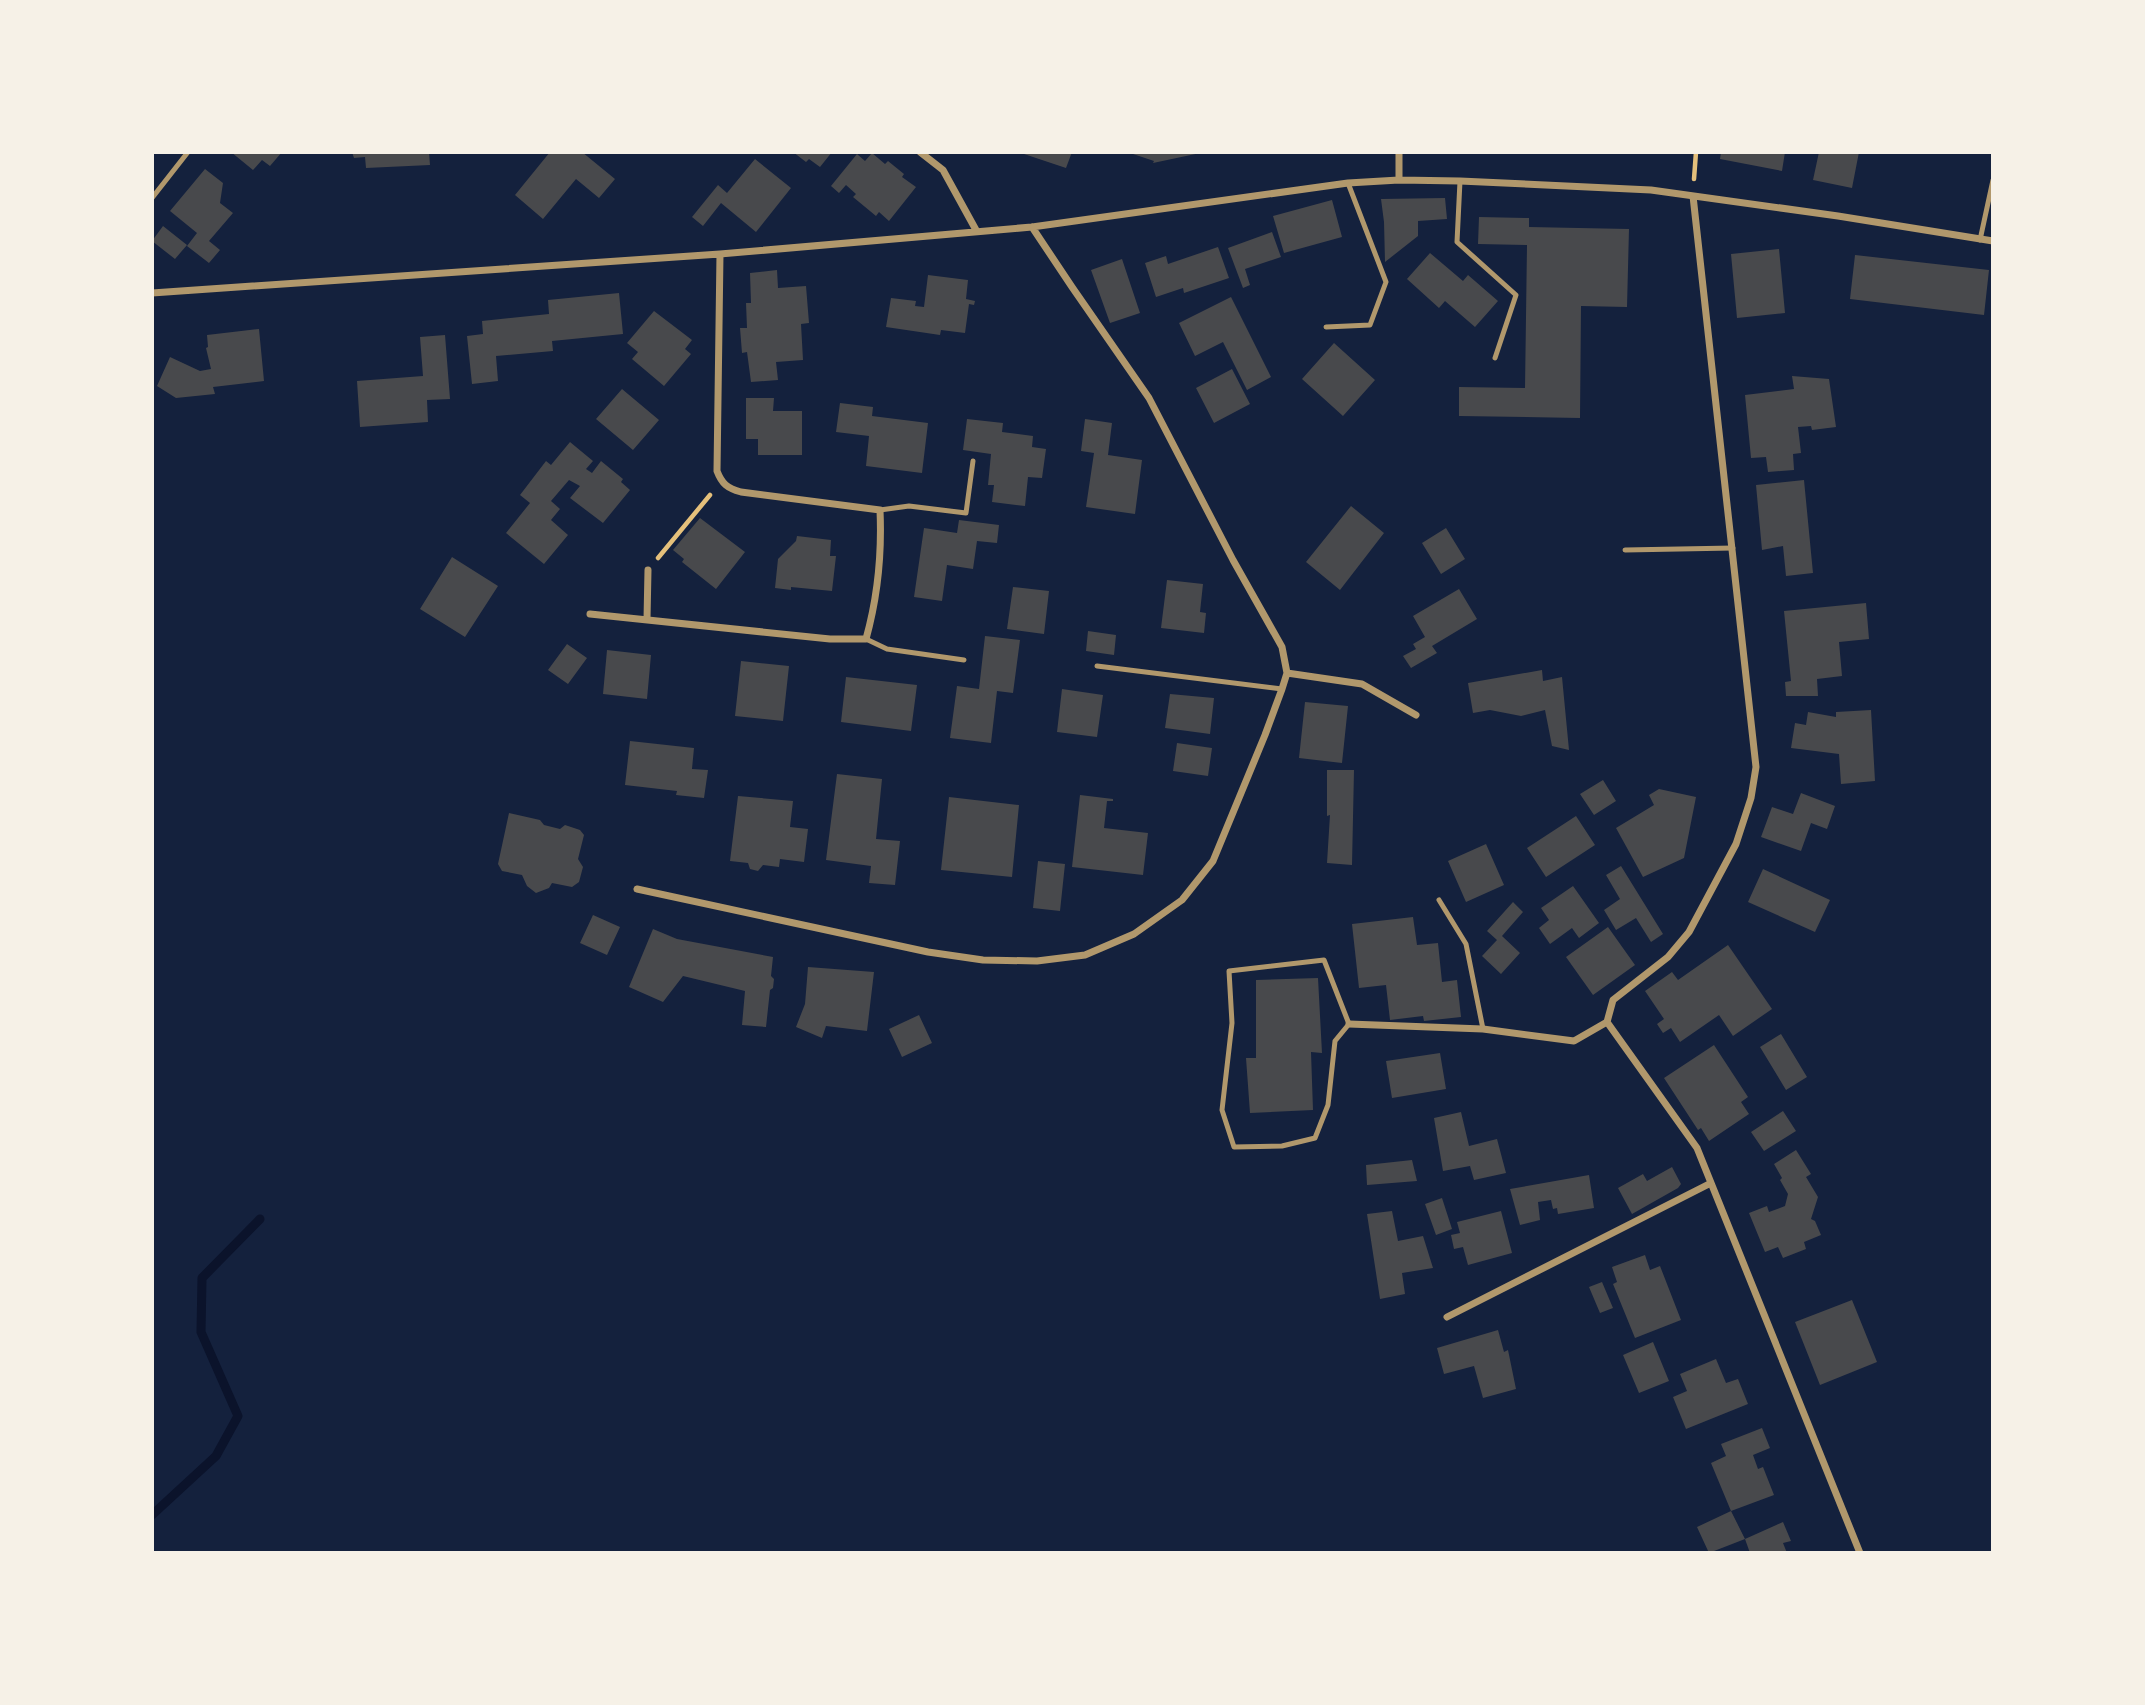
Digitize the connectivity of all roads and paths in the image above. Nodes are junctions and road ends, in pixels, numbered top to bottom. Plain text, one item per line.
1 (188, 152) edge
2 (920, 152) edge
3 (1399, 152) edge
4 (1399, 180) junction
5 (1993, 180) edge
6 (1460, 181) junction
7 (1348, 183) junction
8 (1693, 196) junction
9 (152, 198) edge
10 (1032, 227) junction
11 (976, 230) junction
12 (1980, 240) junction
13 (1993, 241) edge
14 (720, 254) junction
15 (152, 293) edge
16 (1326, 327) dead end
17 (1495, 358) dead end
18 (973, 461) dead end
19 (721, 482) junction
20 (880, 510) junction
21 (1733, 548) junction
22 (1625, 550) dead end
23 (648, 570) joint
24 (590, 614) dead end
25 (647, 619) junction
26 (866, 639) junction
27 (964, 660) dead end
28 (1097, 666) dead end
29 (1287, 673) junction
30 (1282, 689) junction
31 (1416, 715) dead end
32 (637, 889) dead end
33 (1438, 900) dead end
34 (1607, 1022) junction
35 (1349, 1024) junction
36 (1483, 1029) junction
37 (1711, 1183) junction
38 (1447, 1317) dead end
39 (1860, 1553) edge

1 - 9 lane
2 - 11 street
3 - 4 street
4 - 6 street
4 - 7 street
5 - 12 lane
6 - 8 street
6 - 17 lane
7 - 10 street
7 - 16 lane
8 - 12 street
8 - 21 street
10 - 11 street
10 - 29 street
11 - 14 street
12 - 13 street
14 - 15 street
14 - 19 street
18 - 20 lane
19 - 20 street
19 - 23 path
20 - 26 street
21 - 22 lane
21 - 34 street
23 - 25 street
24 - 25 street
25 - 26 street
26 - 27 lane
28 - 30 lane
29 - 30 street
29 - 31 street
30 - 32 street
33 - 36 lane
34 - 36 street
34 - 37 street
35 - 35 lane
35 - 36 street
37 - 38 street
37 - 39 street

